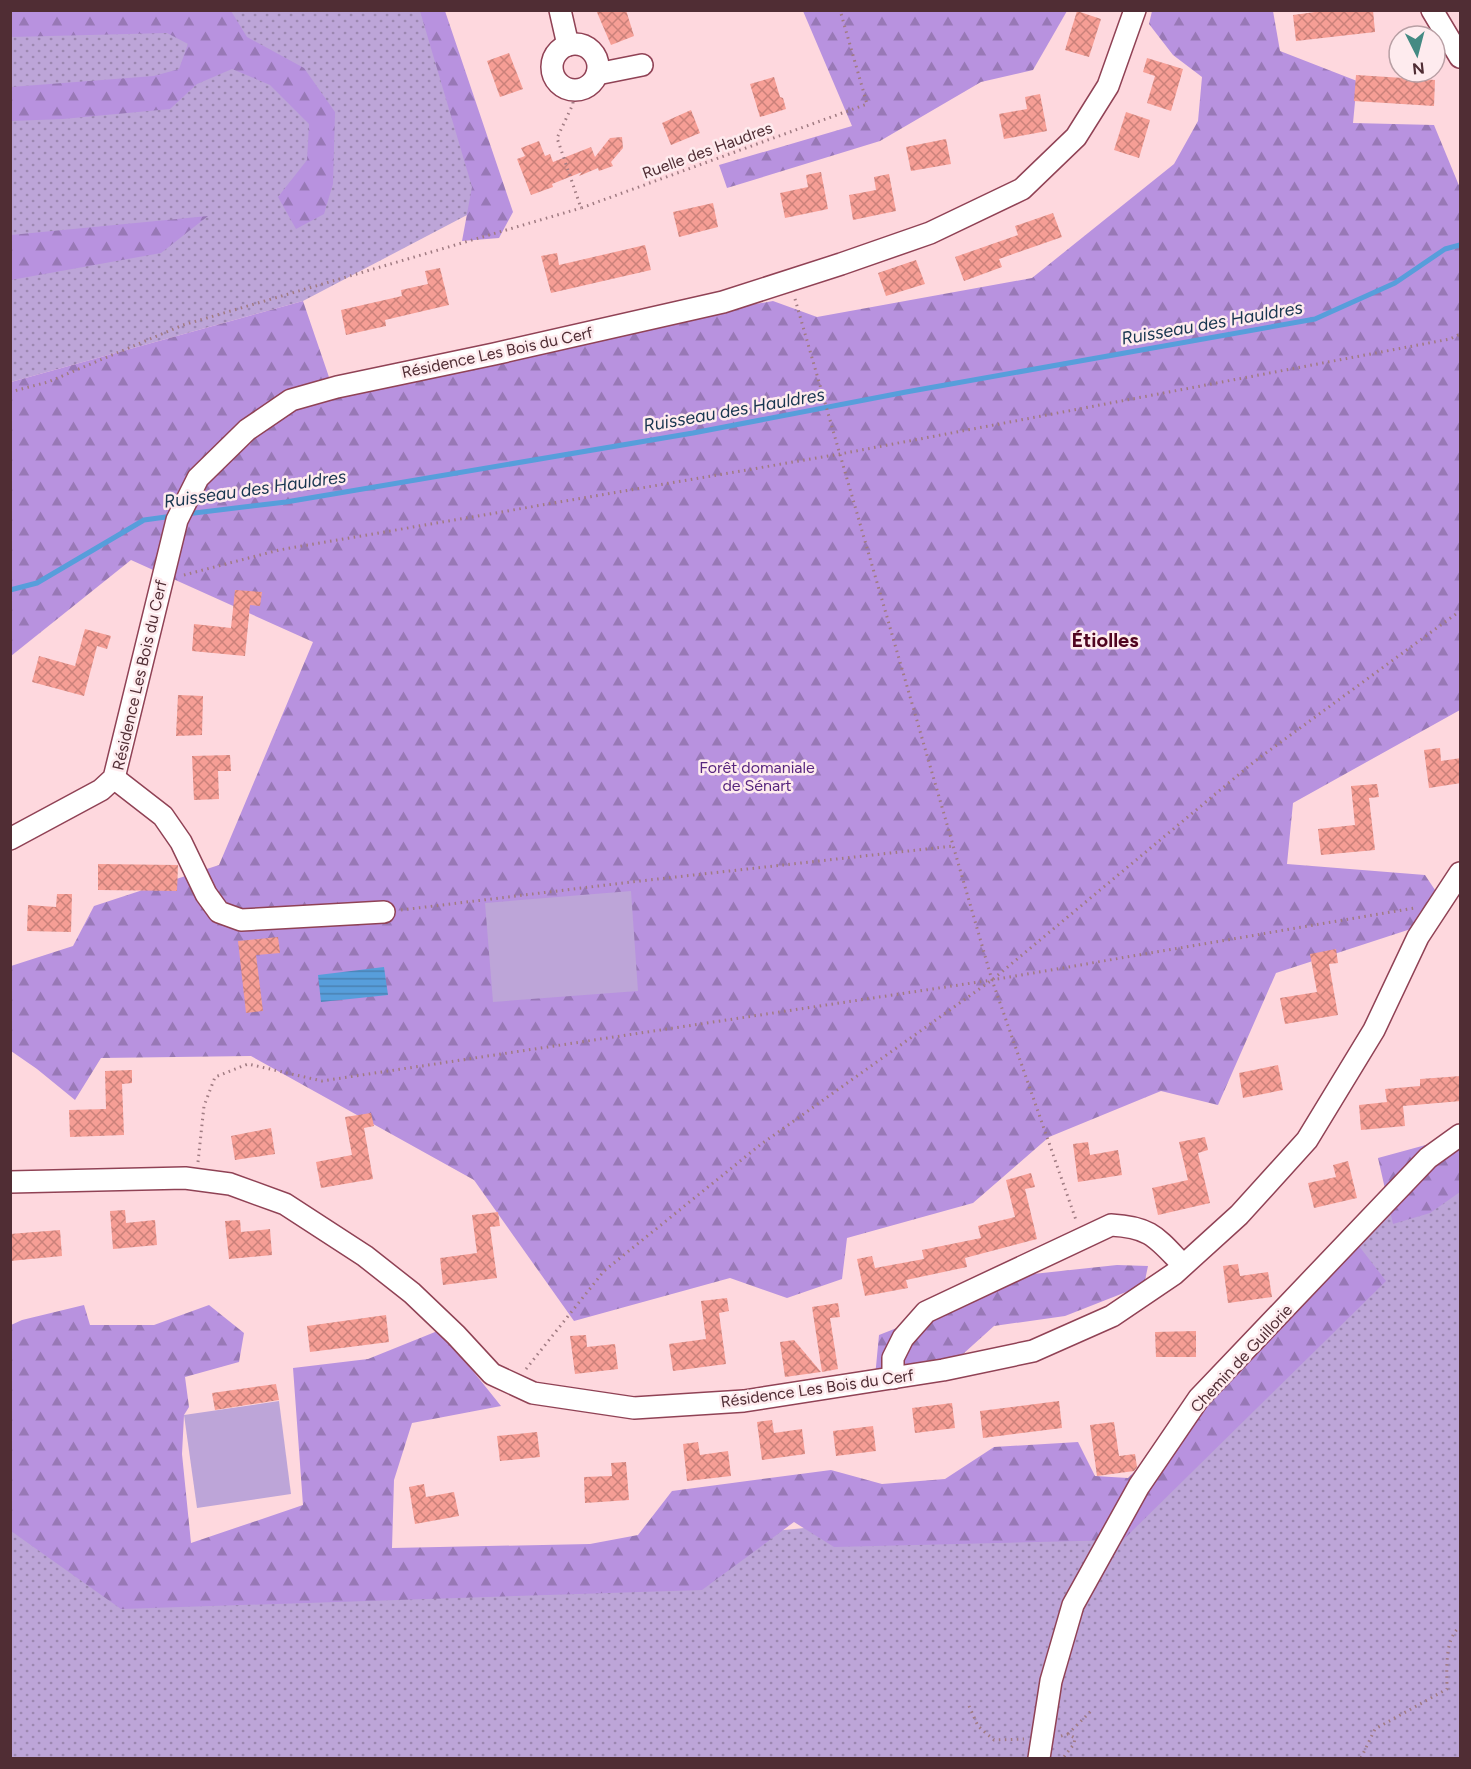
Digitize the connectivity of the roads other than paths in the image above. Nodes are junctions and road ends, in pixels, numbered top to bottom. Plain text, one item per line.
1 (560, 10) edge
2 (1135, 10) edge
3 (1432, 10) edge
4 (568, 45) junction
5 (1461, 57) edge
6 (642, 65) dead end
7 (597, 74) junction
8 (114, 778) junction
9 (10, 839) edge
10 (1461, 873) edge
11 (384, 912) road end
12 (1461, 1135) edge
13 (10, 1182) edge
14 (1184, 1265) junction
15 (893, 1378) junction
16 (1039, 1758) edge

1 - 4 street
2 - 8 street, Résidence Les Bois du Cerf
3 - 5 street
4 - 7 street
4 - 7 street
6 - 7 street
8 - 9 street, Résidence Les Bois du Cerf
8 - 11 street
10 - 14 street, Résidence Les Bois du Cerf
12 - 16 street, Chemin de Guillorie
13 - 15 street, Résidence Les Bois du Cerf
14 - 15 street, Résidence Les Bois du Cerf
14 - 15 street

